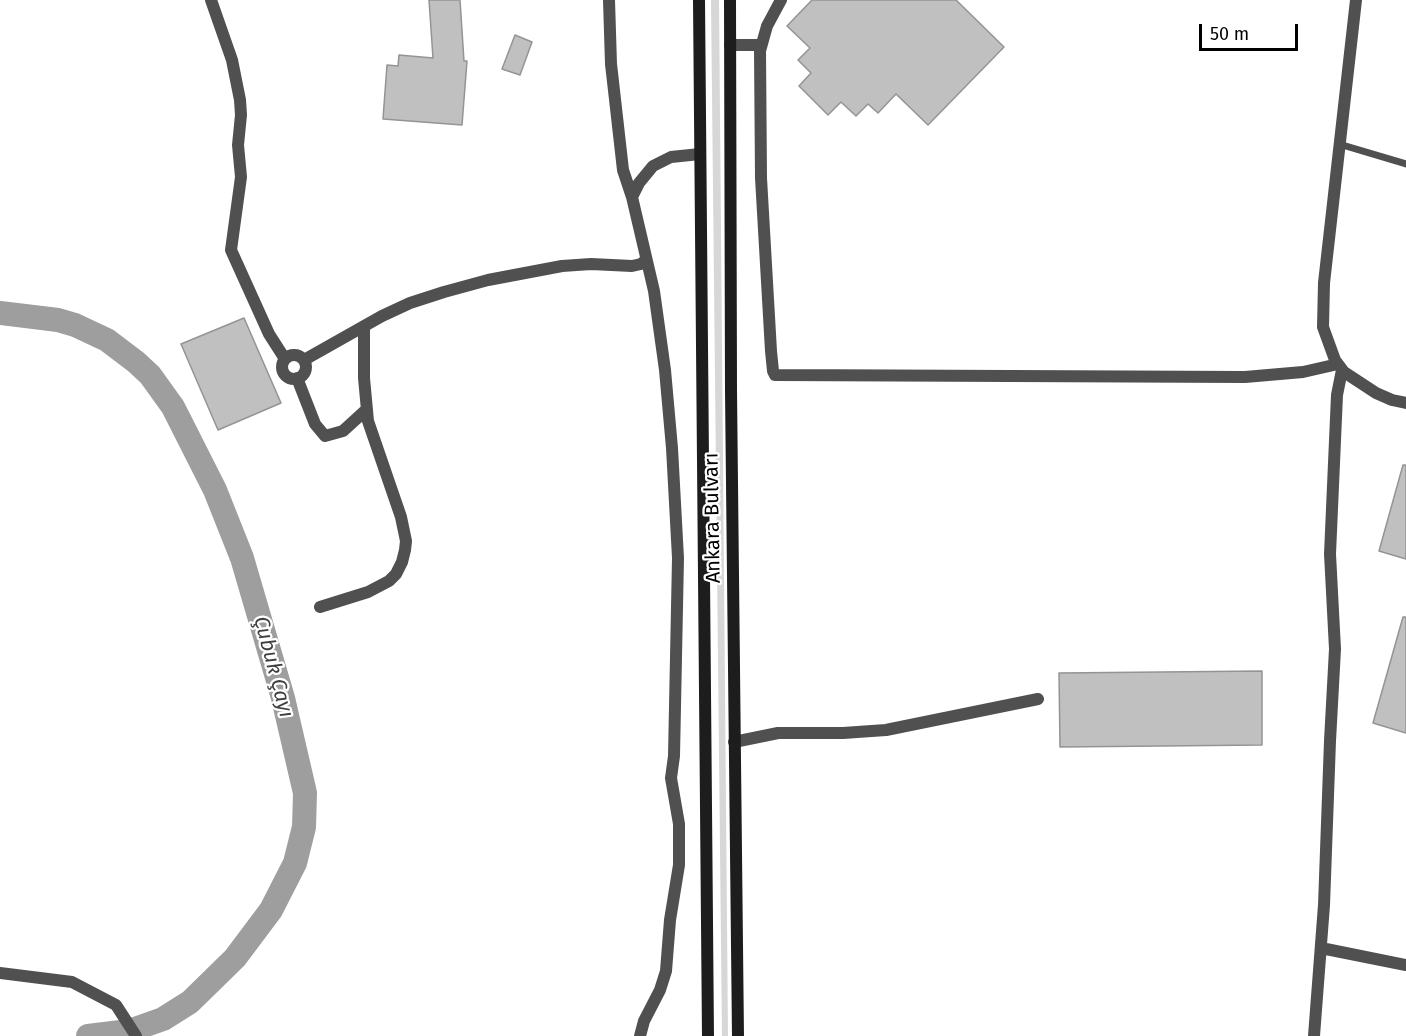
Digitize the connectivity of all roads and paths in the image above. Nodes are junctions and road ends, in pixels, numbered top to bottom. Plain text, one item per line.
1 (211, 0) edge
2 (609, 0) edge
3 (699, 0) edge
4 (730, 0) edge
5 (781, 0) edge
6 (1356, 0) edge
7 (730, 45) junction
8 (761, 45) junction
9 (1339, 144) junction
10 (700, 154) junction
11 (1405, 165) edge
12 (632, 197) junction
13 (646, 260) junction
14 (364, 326) junction
15 (285, 359) junction
16 (304, 360) junction
17 (1340, 367) junction
18 (297, 378) junction
19 (1406, 403) edge
20 (366, 410) junction
21 (320, 607) dead end
22 (1038, 699) dead end
23 (734, 742) junction
24 (1321, 948) junction
25 (1406, 965) edge
26 (0, 973) edge
27 (136, 1036) edge
28 (639, 1036) edge
29 (708, 1036) edge
30 (738, 1036) edge
31 (1314, 1036) edge

1 - 15 street
2 - 12 street
3 - 10 main road, Ankara Bulvarı
4 - 7 main road, Ankara Bulvarı
5 - 8 street
6 - 9 street
7 - 8 street
7 - 23 main road, Ankara Bulvarı
8 - 17 street
9 - 11 lane
9 - 17 street
10 - 12 street
10 - 29 main road, Ankara Bulvarı
12 - 13 street
13 - 14 street
13 - 28 street
14 - 16 street
14 - 20 street
15 - 16 street
15 - 18 street
16 - 18 street
17 - 19 street
17 - 24 street
18 - 20 street
20 - 21 street
22 - 23 street
23 - 30 main road, Ankara Bulvarı
24 - 25 street
24 - 31 street
26 - 27 street

